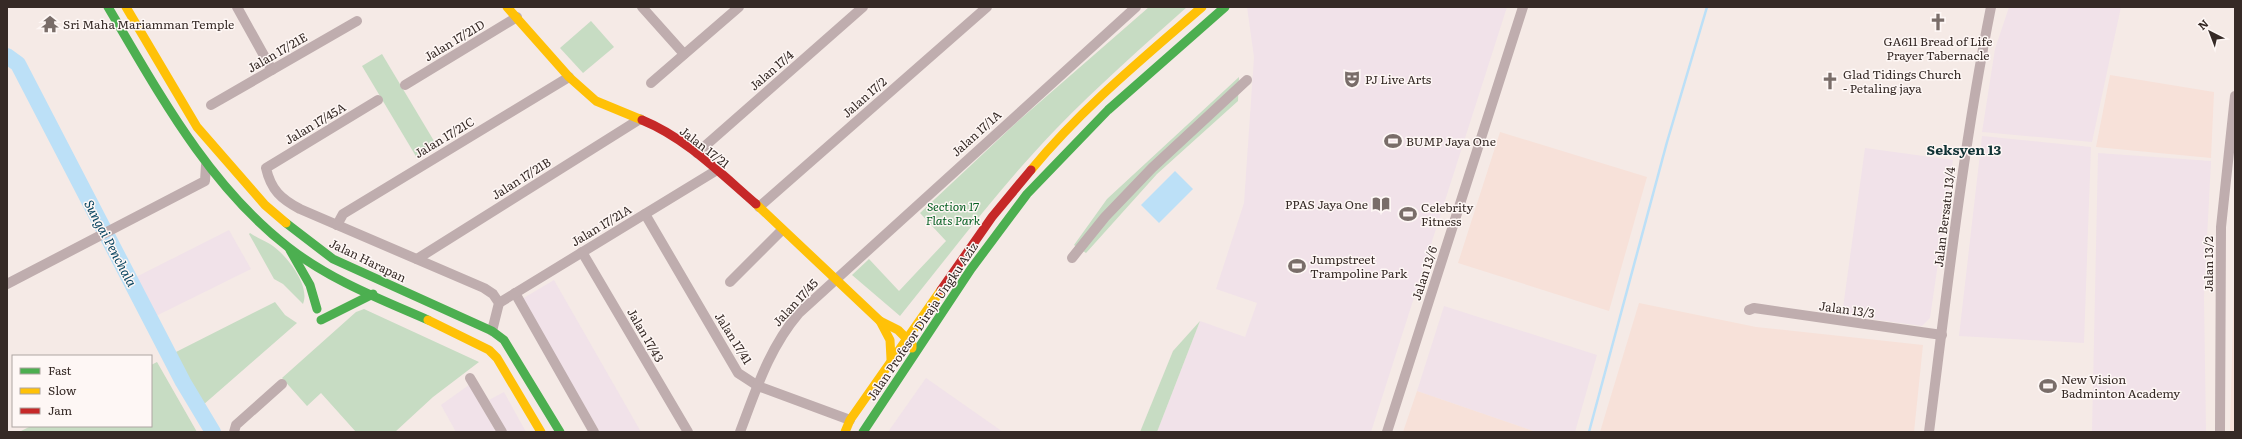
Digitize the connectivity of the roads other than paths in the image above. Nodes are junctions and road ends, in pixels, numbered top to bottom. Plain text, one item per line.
1 (108, 7) edge
2 (126, 7) edge
3 (237, 7) edge
4 (508, 7) edge
5 (642, 7) edge
6 (739, 7) edge
7 (863, 7) edge
8 (987, 7) edge
9 (1136, 7) edge
10 (1202, 7) edge
11 (1225, 7) edge
12 (1523, 7) edge
13 (1991, 7) edge
14 (516, 17) junction
15 (357, 21) dead end
16 (684, 54) junction
17 (272, 70) junction
18 (569, 76) junction
19 (1247, 80) dead end
20 (651, 83) dead end
21 (405, 85) dead end
22 (2235, 96) edge
23 (378, 100) dead end
24 (211, 105) dead end
25 (640, 119) junction
26 (697, 153) junction
27 (206, 165) junction
28 (717, 170) junction
29 (759, 207) junction
30 (645, 214) junction
31 (337, 225) junction
32 (782, 230) junction
33 (287, 244) junction
34 (582, 252) junction
35 (1072, 258) dead end
36 (417, 259) junction
37 (835, 280) junction
38 (730, 282) dead end
39 (7, 284) edge
40 (515, 293) junction
41 (373, 294) junction
42 (499, 302) junction
43 (316, 309) dead end
44 (1749, 310) dead end
45 (321, 320) dead end
46 (880, 321) junction
47 (492, 331) junction
48 (1942, 336) junction
49 (908, 338) junction
50 (891, 359) junction
51 (906, 366) junction
52 (470, 378) dead end
53 (282, 384) dead end
54 (758, 386) junction
55 (850, 420) junction
56 (234, 432) edge
57 (502, 432) edge
58 (541, 432) edge
59 (560, 432) edge
60 (594, 432) edge
61 (688, 432) edge
62 (740, 432) edge
63 (845, 432) edge
64 (863, 432) edge
65 (1387, 432) edge
66 (1929, 432) edge
67 (2220, 432) edge

1 - 27 main road
2 - 47 main road, Jalan Harapan
3 - 17 street
4 - 14 main road, Jalan 17/21
5 - 16 street
6 - 16 street
7 - 26 street, Jalan 17/4
8 - 29 street, Jalan 17/2
9 - 37 street, Jalan 17/1A
10 - 49 main road, Jalan Profesor Diraja Ungku Aziz
11 - 51 main road, Jalan Profesor Diraja Ungku Aziz
12 - 65 street, Jalan 13/6
13 - 48 street, Jalan Bersatu 13/4
14 - 18 main road, Jalan 17/21
14 - 21 street, Jalan 17/21D
15 - 17 street, Jalan 17/21E
16 - 20 street
17 - 24 street, Jalan 17/21E
18 - 25 main road, Jalan 17/21
18 - 31 street, Jalan 17/21C
19 - 35 street
22 - 67 street, Jalan 13/2
23 - 31 street, Jalan 17/45A
25 - 26 main road, Jalan 17/21
25 - 36 street, Jalan 17/21B
26 - 28 main road, Jalan 17/21
27 - 33 main road
27 - 39 street
28 - 29 main road, Jalan 17/21
28 - 30 street, Jalan 17/21A
29 - 32 main road, Jalan 17/21
30 - 34 street, Jalan 17/21A
30 - 54 street, Jalan 17/41
31 - 36 street
32 - 37 main road, Jalan 17/21
32 - 38 street
33 - 41 main road
33 - 43 main road
34 - 40 street, Jalan 17/21A
34 - 61 street, Jalan 17/43
36 - 42 street
37 - 46 main road, Jalan 17/21
37 - 54 street, Jalan 17/45
40 - 42 street, Jalan 17/21A
40 - 60 street
41 - 45 main road
41 - 58 main road
42 - 47 street
44 - 48 street, Jalan 13/3
46 - 49 main road, Jalan 17/21
46 - 50 main road, Jalan 17/21
47 - 59 main road, Jalan Harapan
48 - 66 street, Jalan Bersatu 13/4
49 - 50 main road, Jalan Profesor Diraja Ungku Aziz
49 - 51 main road
50 - 55 main road, Jalan Profesor Diraja Ungku Aziz
51 - 64 main road, Jalan Profesor Diraja Ungku Aziz
52 - 57 street
53 - 56 street
54 - 55 street, Jalan 17/41
54 - 62 street, Jalan 17/45
55 - 63 main road, Jalan Profesor Diraja Ungku Aziz

